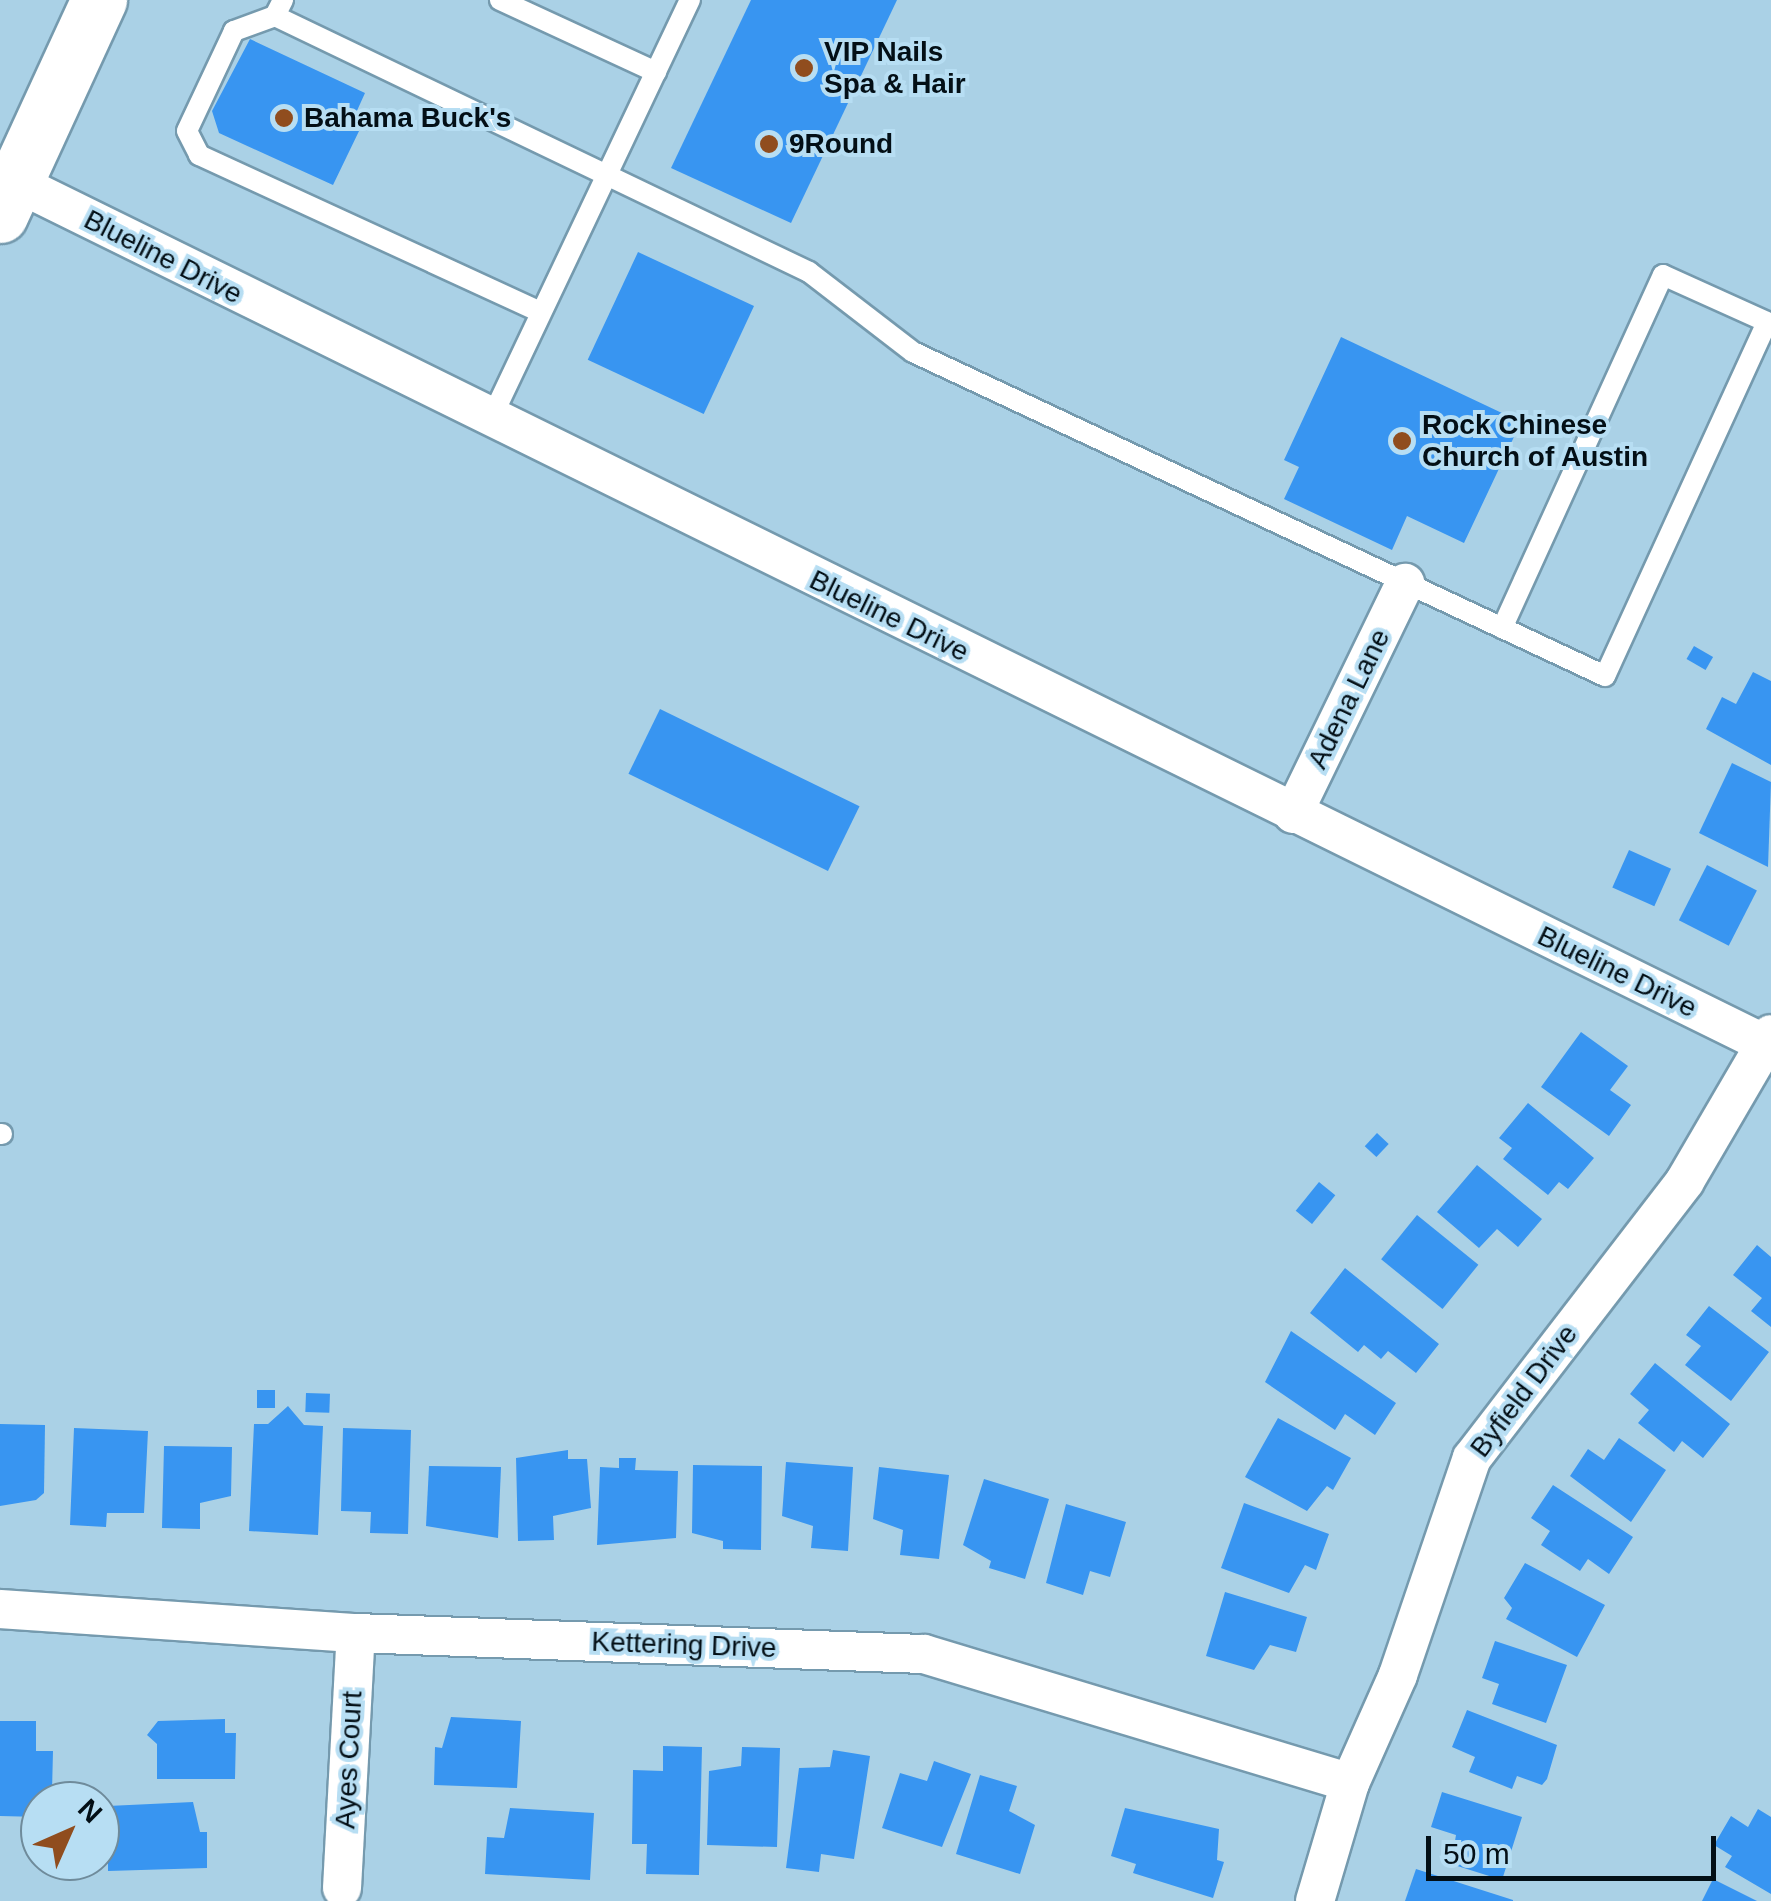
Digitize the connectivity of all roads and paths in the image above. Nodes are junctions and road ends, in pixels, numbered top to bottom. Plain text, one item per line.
1 (99, 0) edge
2 (500, 0) edge
3 (690, 0) edge
4 (279, 8) edge
5 (656, 72) junction
6 (607, 175) junction
7 (8, 199) edge
8 (542, 312) junction
9 (490, 421) junction
10 (1405, 583) junction
11 (1502, 628) junction
12 (1293, 814) junction
13 (1768, 1039) edge
14 (0, 1609) edge
15 (356, 1633) junction
16 (1350, 1783) junction
17 (342, 1888) dead end
18 (1314, 1901) edge

1 - 7 main road
2 - 5 lane
3 - 5 lane
4 - 6 lane
4 - 8 lane
5 - 6 lane
6 - 8 lane
6 - 10 lane
7 - 9 street, Blueline Drive
8 - 9 lane
9 - 12 street, Blueline Drive
10 - 11 lane
10 - 12 street, Adena Lane
11 - 11 lane
12 - 13 street, Blueline Drive
13 - 16 street, Byfield Drive
14 - 15 street, Kettering Drive
15 - 16 street, Kettering Drive
15 - 17 street, Ayes Court
16 - 18 street, Byfield Drive

